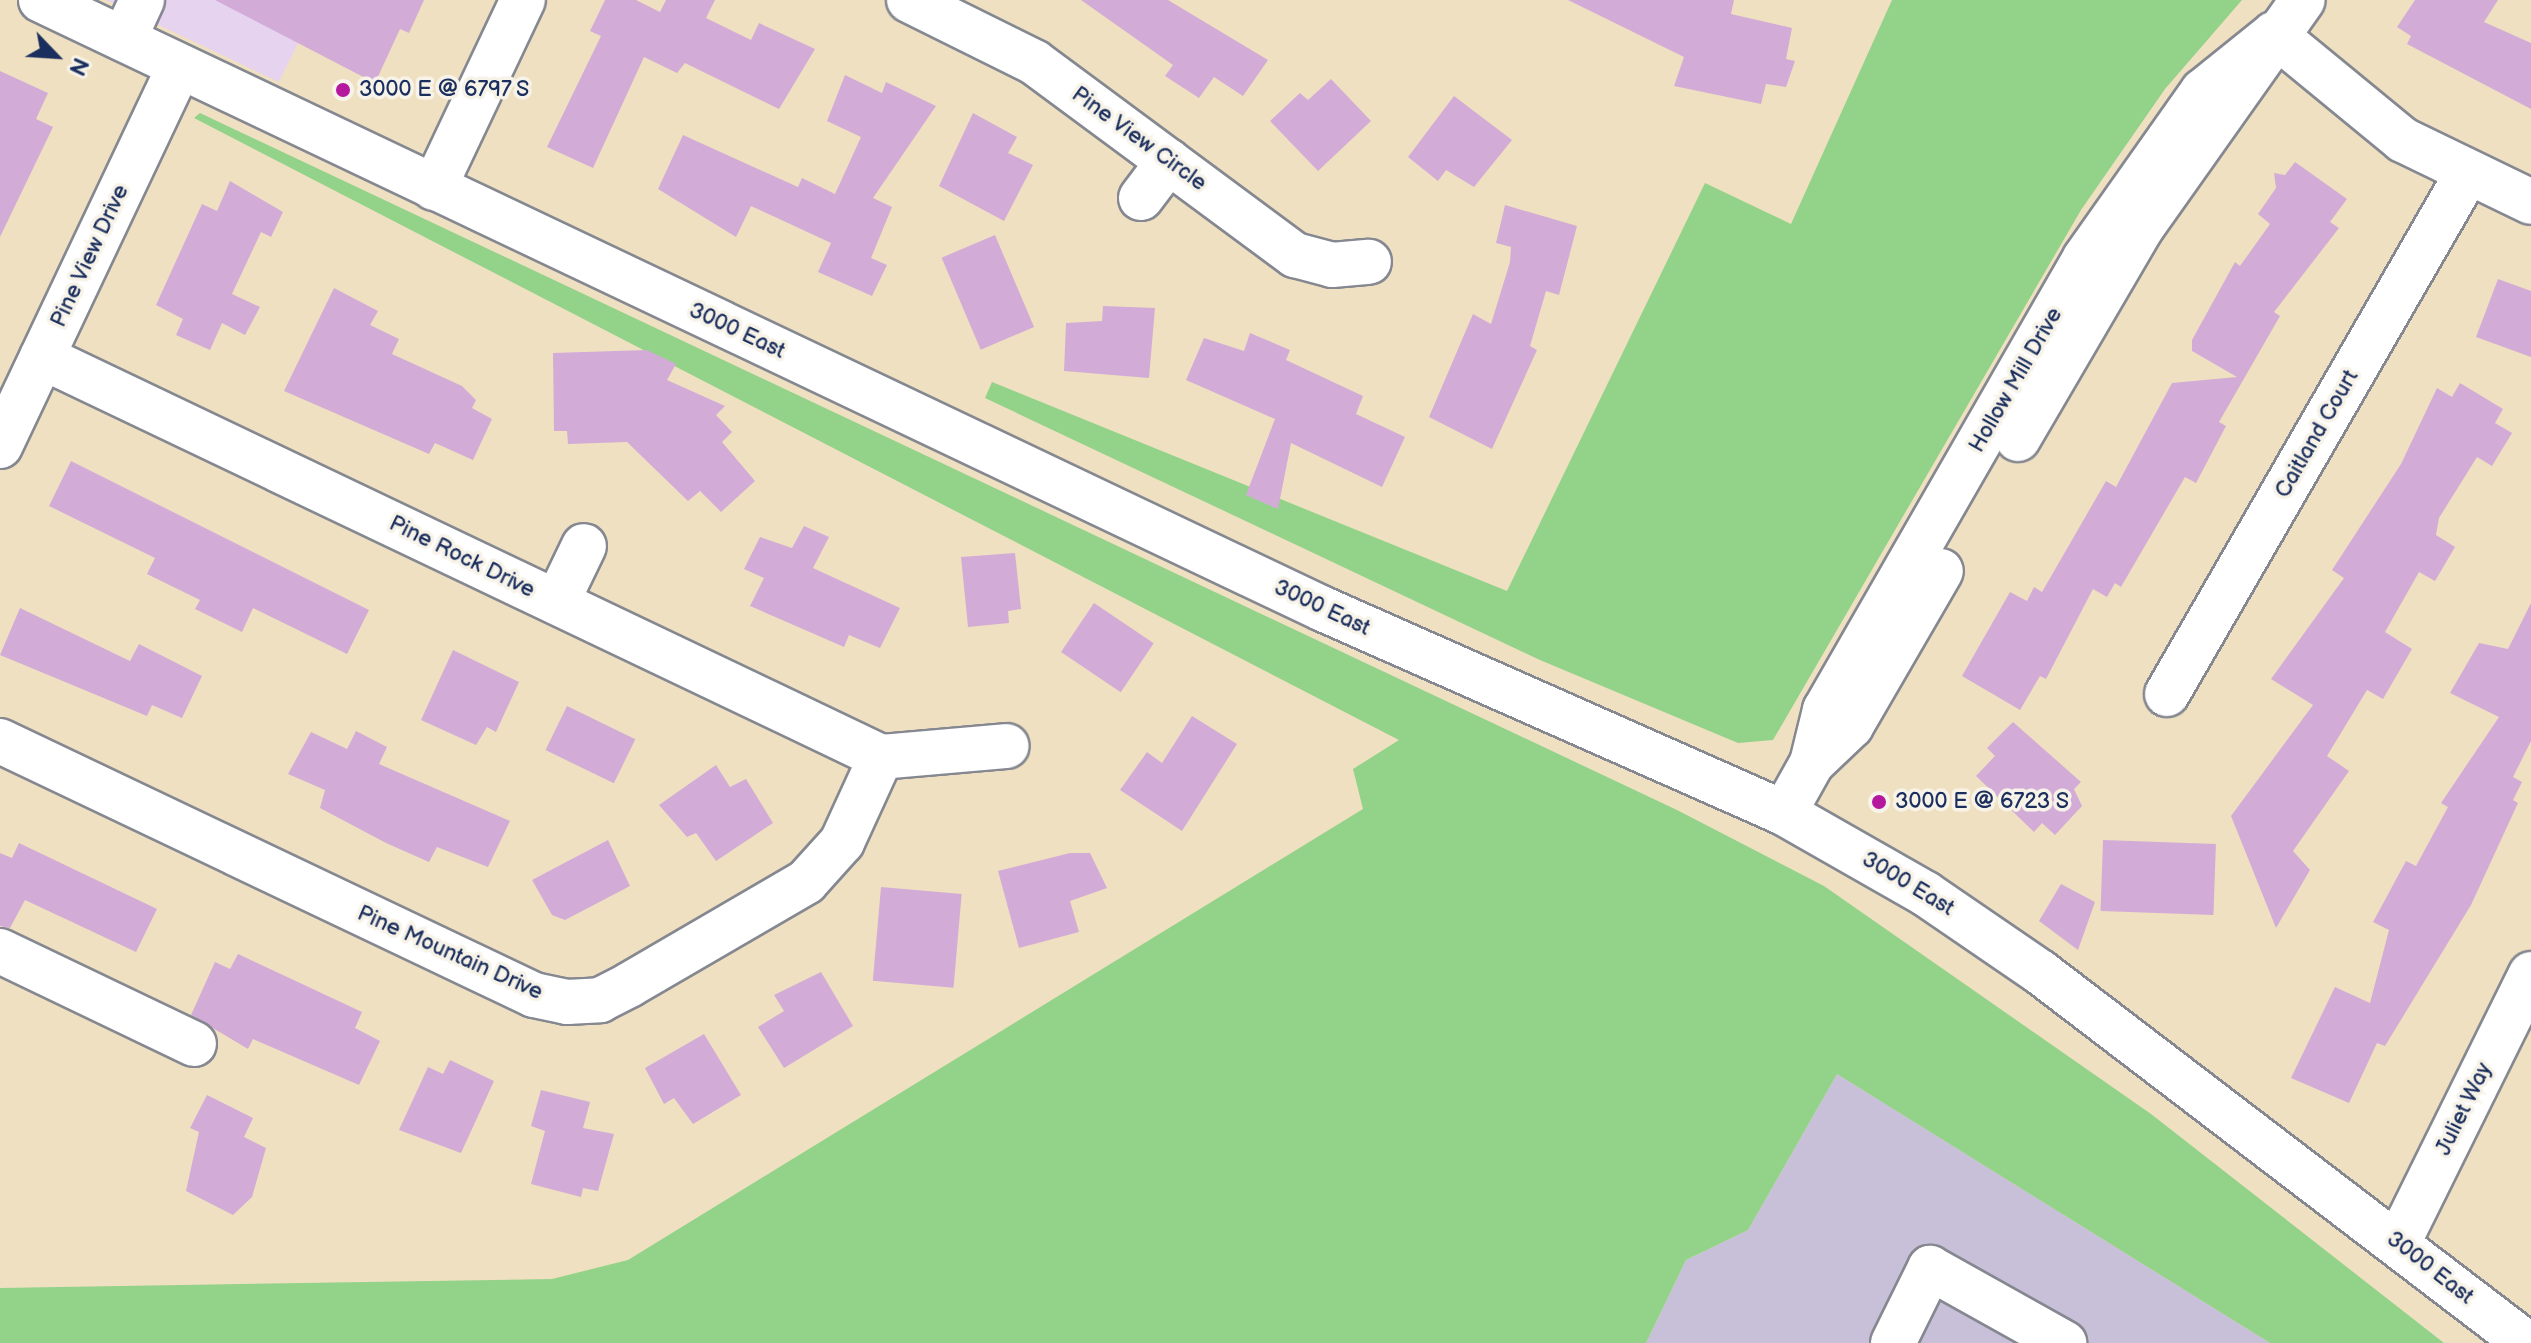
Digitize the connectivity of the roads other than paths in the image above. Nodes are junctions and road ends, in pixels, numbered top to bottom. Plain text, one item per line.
1 (41, 0) edge
2 (142, 0) edge
3 (523, 0) edge
4 (909, 0) edge
5 (2303, 0) edge
6 (2274, 34) junction
7 (124, 39) junction
8 (180, 66) junction
9 (1169, 161) junction
10 (2467, 174) junction
11 (434, 188) junction
12 (1141, 198) dead end
13 (2531, 202) edge
14 (1369, 262) dead end
15 (42, 357) junction
16 (0, 446) edge
17 (584, 546) dead end
18 (557, 602) junction
19 (2167, 694) dead end
20 (0, 741) edge
21 (1007, 746) dead end
22 (881, 757) junction
23 (1784, 813) junction
24 (0, 951) edge
25 (2531, 974) edge
26 (194, 1044) dead end
27 (2398, 1243) junction
28 (1893, 1343) edge
29 (2064, 1343) edge
30 (2526, 1343) edge

1 - 7 street, 3000 East
2 - 7 street
3 - 11 street
4 - 9 street, Pine View Circle
5 - 6 street, Hollow Mill Drive
6 - 10 street
6 - 23 street, Hollow Mill Drive
7 - 8 street, 3000 East
8 - 11 street, 3000 East
8 - 15 street, Pine View Drive
9 - 12 street
9 - 14 street, Pine View Circle
10 - 13 street
10 - 19 street, Caitland Court
11 - 23 street, 3000 East
15 - 16 street, Pine View Drive
15 - 18 street, Pine Rock Drive
17 - 18 street
18 - 22 street, Pine Rock Drive
20 - 22 street, Pine Mountain Drive
21 - 22 street
23 - 27 street, 3000 East
24 - 26 street
25 - 27 street, Juliet Way
27 - 30 street, 3000 East
28 - 29 street

